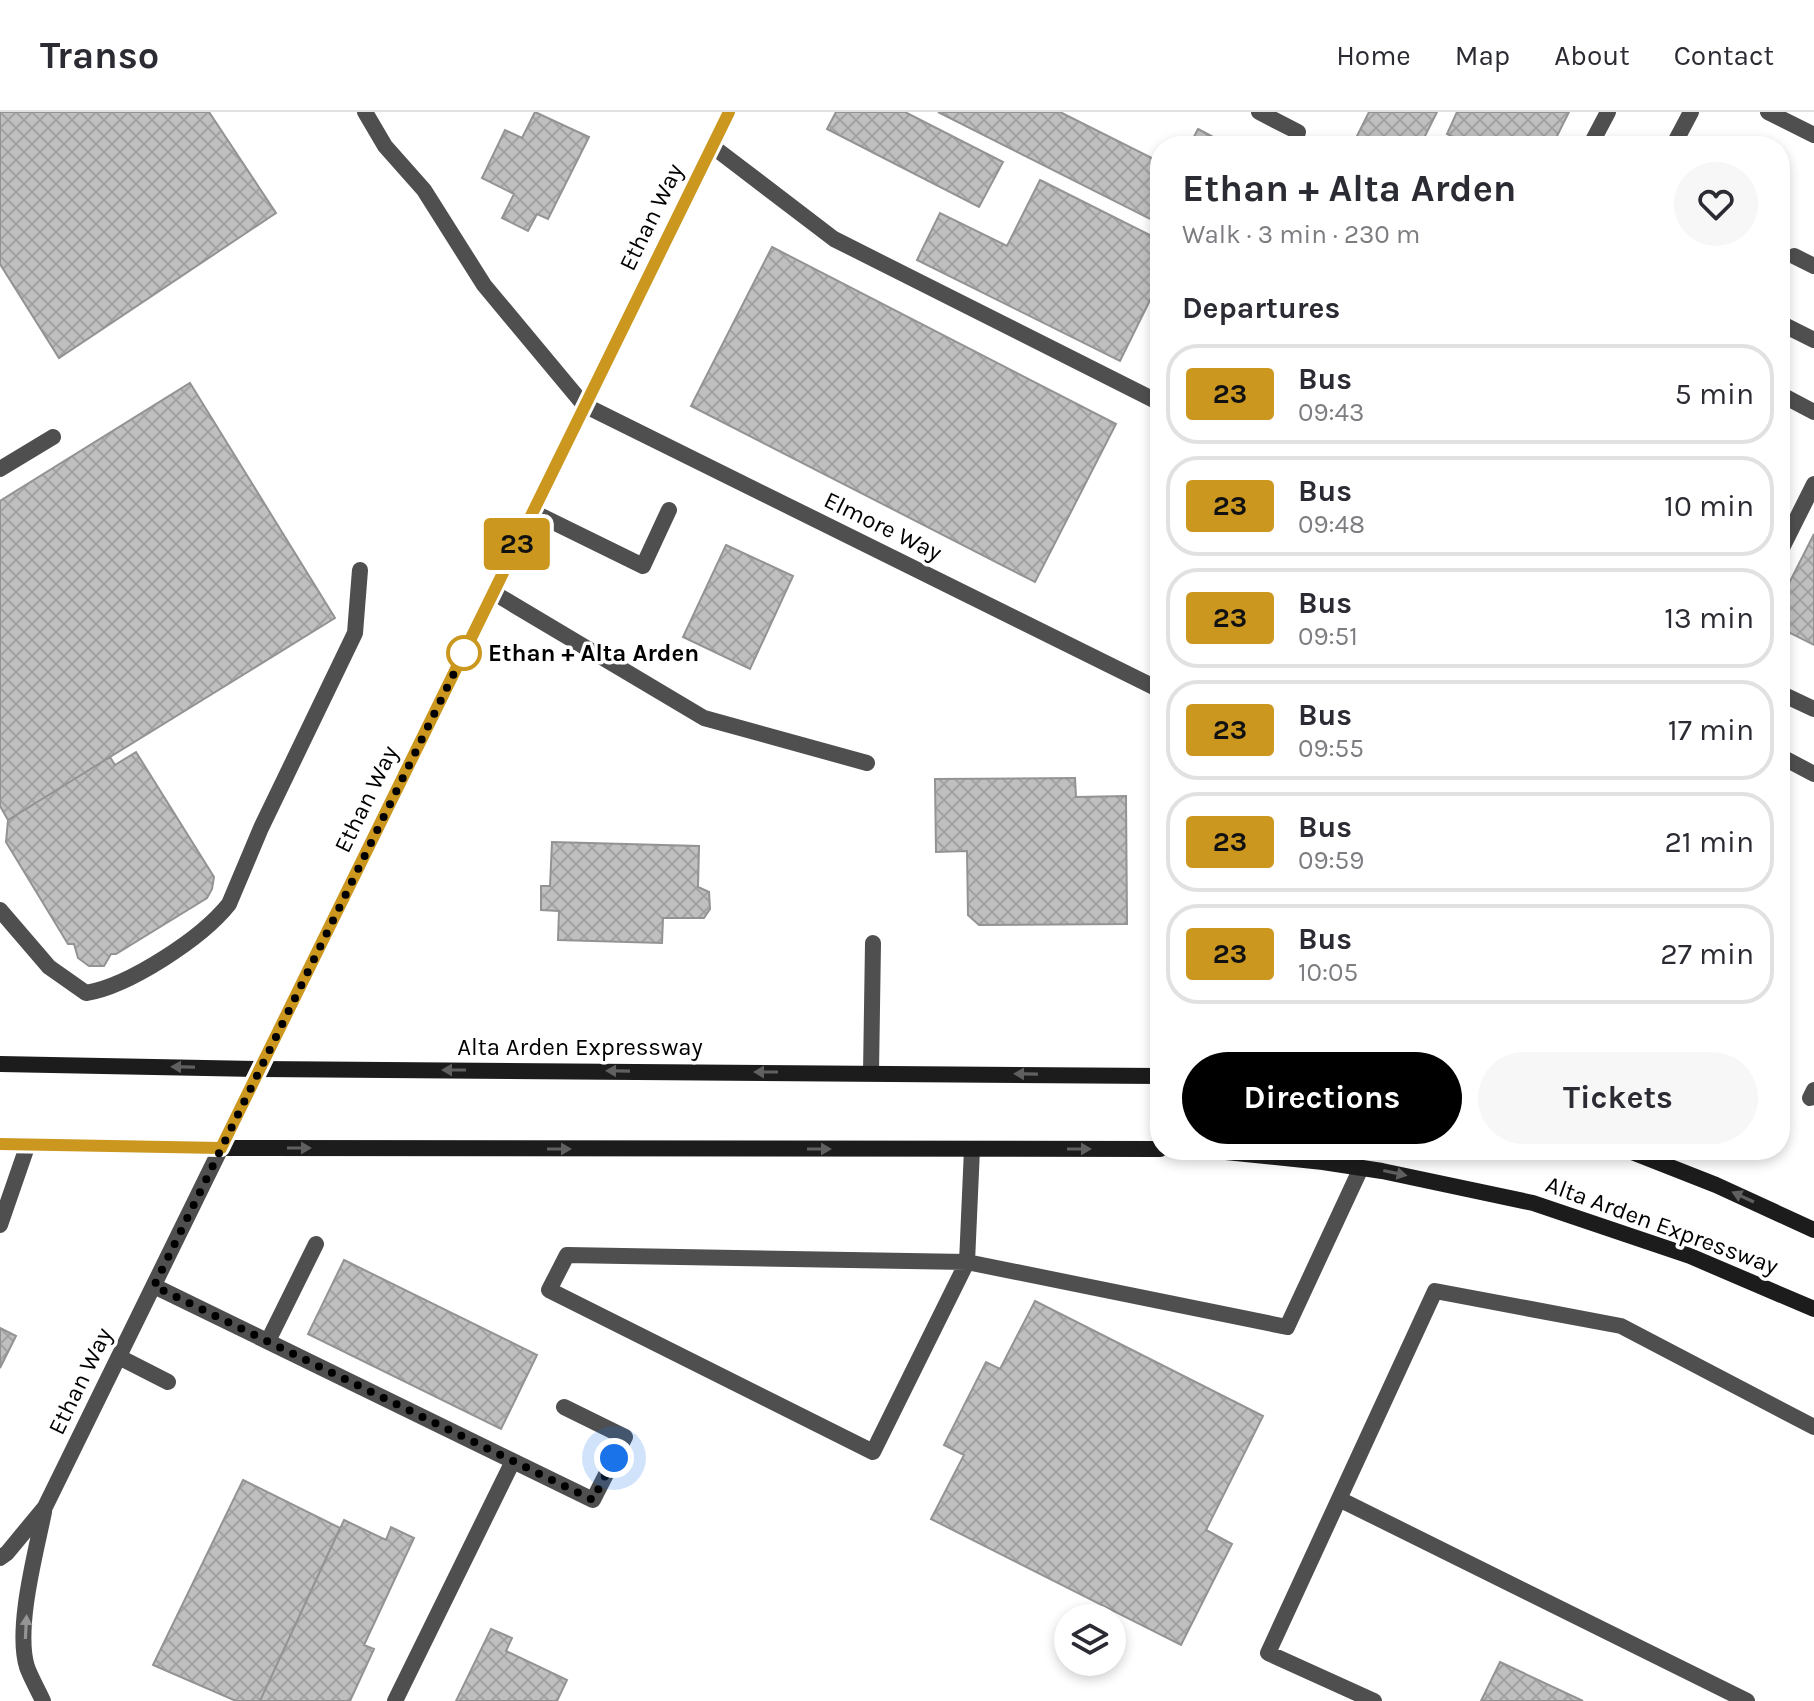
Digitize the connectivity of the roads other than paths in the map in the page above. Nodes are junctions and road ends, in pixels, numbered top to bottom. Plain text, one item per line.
1 (365, 112) edge
2 (729, 112) edge
3 (1259, 112) edge
4 (1608, 112) edge
5 (1691, 112) edge
6 (1768, 112) edge
7 (1792, 118) edge
8 (1814, 135) edge
9 (1296, 136) edge
10 (1595, 136) edge
11 (1678, 136) edge
12 (712, 146) junction
13 (1794, 256) dead end
14 (1814, 266) edge
15 (1790, 328) edge
16 (1814, 340) edge
17 (1150, 398) edge
18 (1790, 399) edge
19 (584, 405) junction
20 (1814, 412) edge
21 (53, 437) dead end
22 (0, 469) edge
23 (1814, 484) edge
24 (669, 510) dead end
25 (533, 512) junction
26 (1790, 532) edge
27 (360, 570) dead end
28 (494, 593) junction
29 (1150, 685) edge
30 (1790, 698) edge
31 (1814, 709) edge
32 (1790, 761) edge
33 (867, 763) dead end
34 (1814, 774) edge
35 (0, 910) edge
36 (873, 943) dead end
37 (0, 1064) edge
38 (261, 1069) junction
39 (871, 1073) junction
40 (1150, 1076) edge
41 (0, 1144) edge
42 (28, 1144) junction
43 (221, 1148) junction
44 (972, 1149) junction
45 (1150, 1149) edge
46 (1292, 1160) edge
47 (1652, 1160) edge
48 (1361, 1168) junction
49 (0, 1225) edge
50 (1814, 1230) edge
51 (316, 1244) dead end
52 (967, 1262) junction
53 (154, 1286) junction
54 (1814, 1309) edge
55 (268, 1341) junction
56 (119, 1357) junction
57 (168, 1382) dead end
58 (564, 1407) dead end
59 (1814, 1427) edge
60 (513, 1461) junction
61 (1339, 1499) junction
62 (45, 1507) junction
63 (0, 1558) edge
64 (43, 1701) edge
65 (395, 1701) edge
66 (1374, 1701) edge
67 (1747, 1701) edge

1 - 19 street
2 - 12 street, Ethan Way
3 - 9 street
4 - 10 street
5 - 11 street
6 - 7 street
7 - 8 street
12 - 17 street
12 - 19 street, Ethan Way
13 - 14 street
15 - 16 street
18 - 20 street
19 - 25 street, Ethan Way
19 - 29 street, Elmore Way
21 - 22 street
23 - 26 street
24 - 25 street
25 - 28 street, Ethan Way
27 - 35 street
28 - 33 street
28 - 38 street, Ethan Way
30 - 31 street
32 - 34 street
36 - 39 street
38 -> 37 main road, Alta Arden Expressway
39 -> 38 main road, Alta Arden Expressway
38 - 43 street, Ethan Way
40 -> 39 main road, Alta Arden Expressway
41 - 42 main road
42 - 43 main road
42 - 49 street
43 -> 44 main road
43 - 53 street, Ethan Way
44 -> 45 main road
44 - 52 street
46 - 48 main road, Alta Arden Expressway
50 -> 47 main road, Alta Arden Expressway
48 - 52 street
48 -> 54 main road, Alta Arden Expressway
51 - 55 street
52 - 52 street
53 - 55 street
53 - 56 street, Ethan Way
55 - 60 street
56 - 57 street
56 - 62 street, Ethan Way
58 - 60 street
59 - 61 street
60 - 65 street
61 - 66 street
61 - 67 street
62 - 63 street, Ethan Way
64 -> 62 street, Ethan Way

